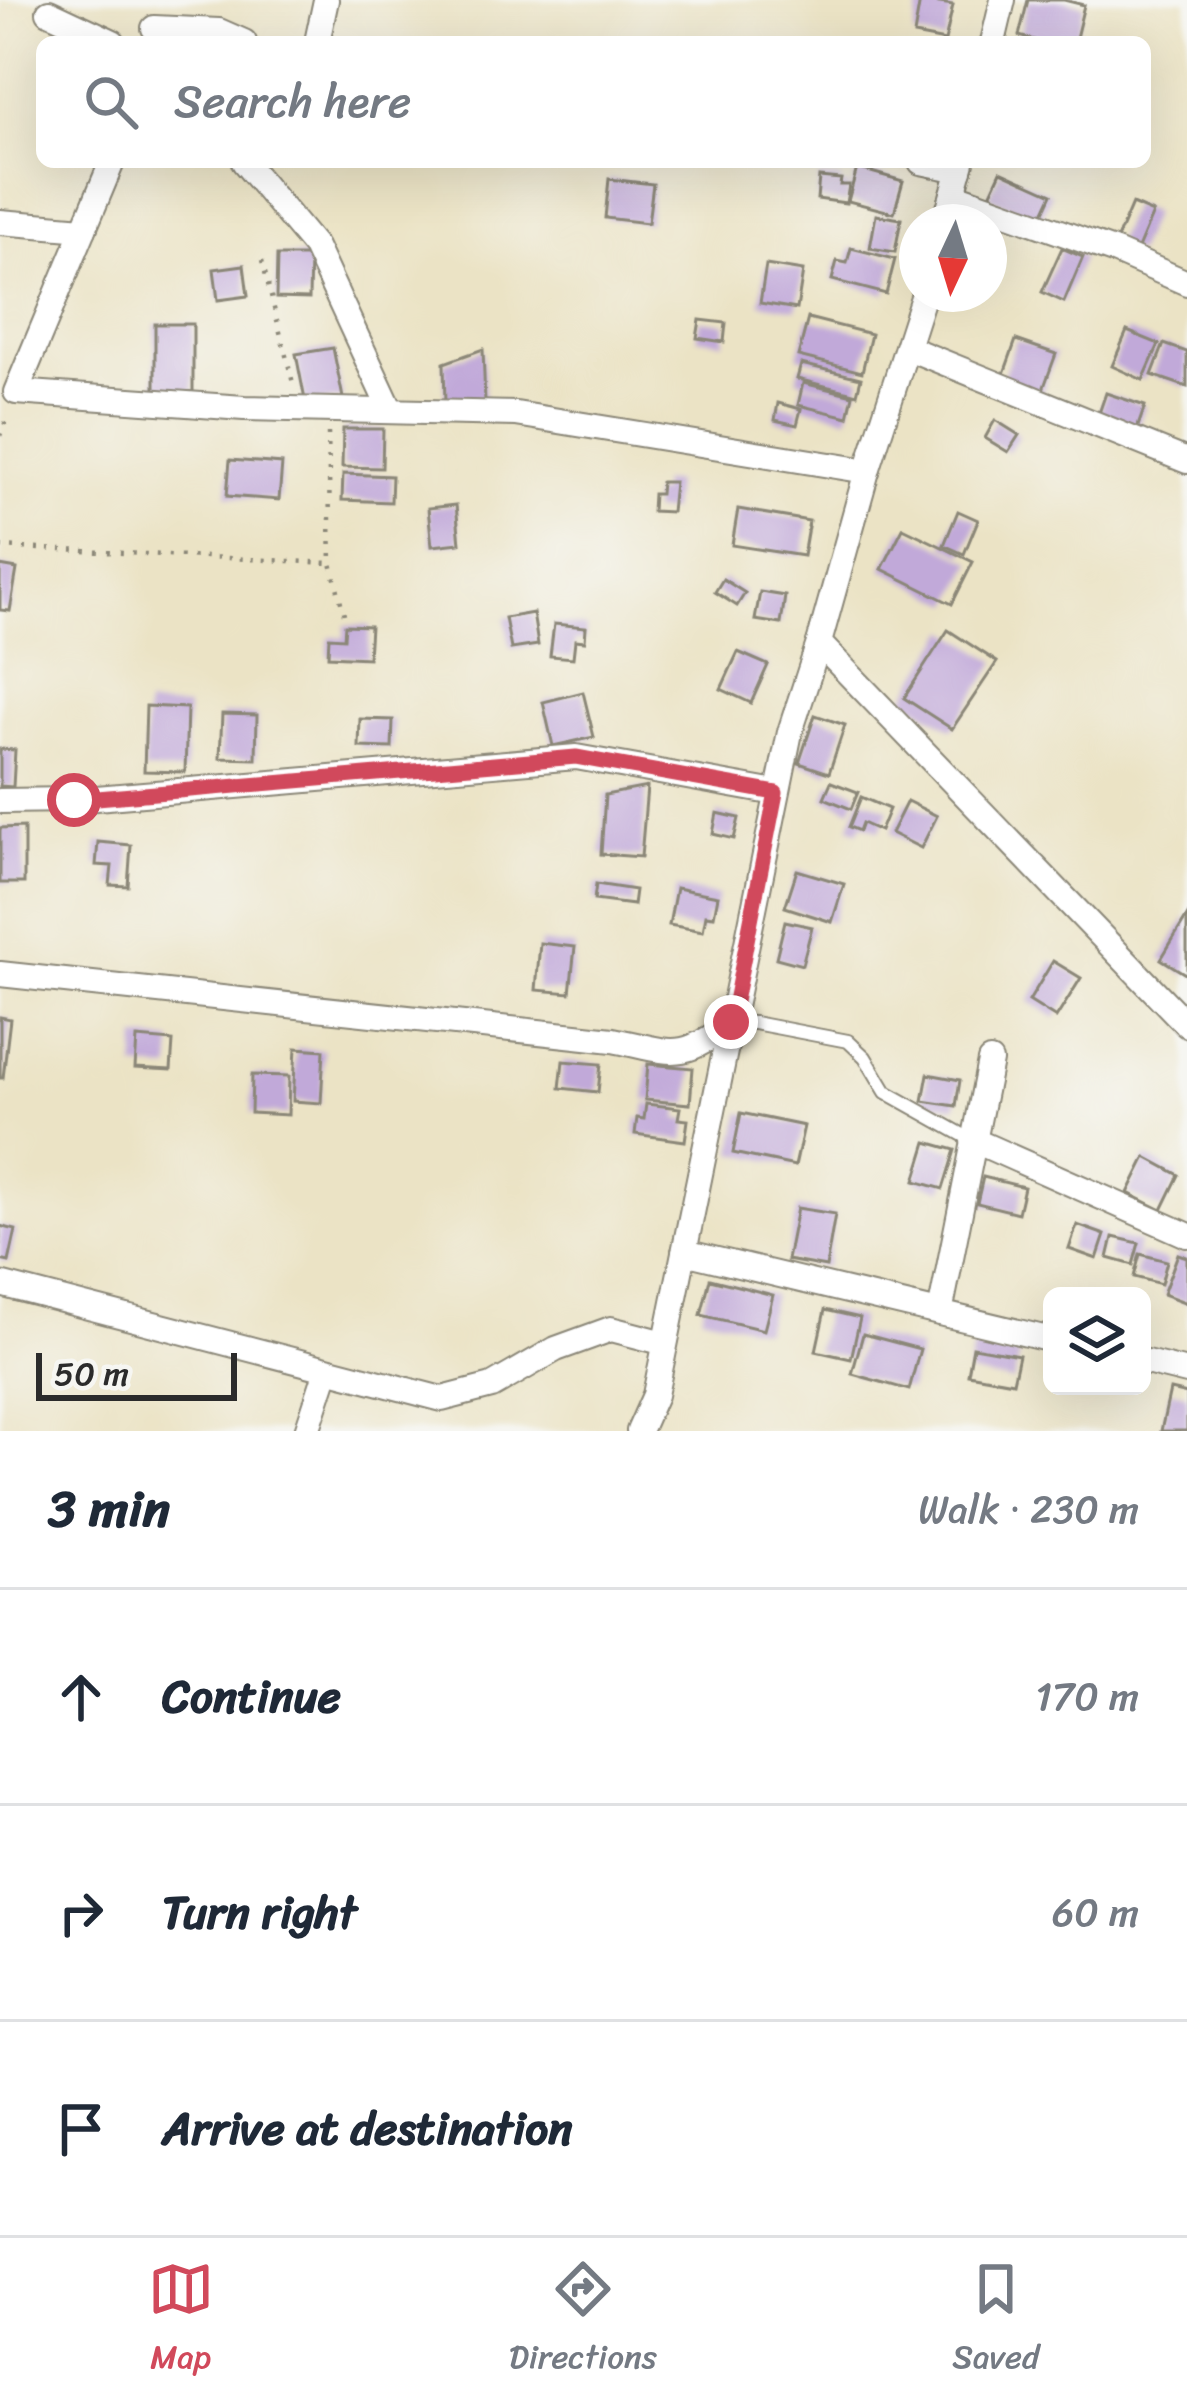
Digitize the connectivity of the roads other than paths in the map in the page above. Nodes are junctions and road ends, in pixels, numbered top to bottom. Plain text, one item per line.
1 (159, 0) edge
2 (326, 0) edge
3 (1003, 0) edge
4 (49, 12) dead end
5 (152, 35) edge
6 (100, 36) edge
7 (230, 36) edge
8 (318, 36) edge
9 (994, 36) edge
10 (109, 168) edge
11 (249, 168) edge
12 (958, 175) edge
13 (950, 204) edge
14 (0, 222) edge
15 (84, 229) junction
16 (1187, 283) edge
17 (919, 312) edge
18 (908, 348) junction
19 (392, 411) junction
20 (1187, 461) edge
21 (867, 471) junction
22 (819, 643) junction
23 (776, 793) junction
24 (0, 801) edge
25 (0, 974) edge
26 (731, 1022) junction
27 (1187, 1024) edge
28 (990, 1061) dead end
29 (973, 1141) junction
30 (1187, 1235) edge
31 (684, 1252) junction
32 (0, 1284) edge
33 (940, 1313) junction
34 (1043, 1338) edge
35 (665, 1343) junction
36 (1151, 1363) edge
37 (327, 1370) junction
38 (1187, 1372) edge
39 (307, 1431) edge
40 (640, 1431) edge

1 - 5 street
2 - 8 street
3 - 9 street
4 - 6 street
5 - 7 street
10 - 15 street
11 - 19 street
12 - 13 street
12 - 16 street
14 - 15 street
15 - 19 street
17 - 18 street
18 - 20 street
18 - 21 street
19 - 21 street
21 - 22 street
22 - 23 street
22 - 27 street
23 - 24 street
23 - 26 street
25 - 26 street
26 - 29 lane
26 - 31 street
28 - 29 street
29 - 30 street
29 - 33 street
31 - 33 street
31 - 35 street
32 - 37 street
33 - 34 street
35 - 37 street
35 - 40 street
36 - 38 street
37 - 39 street

